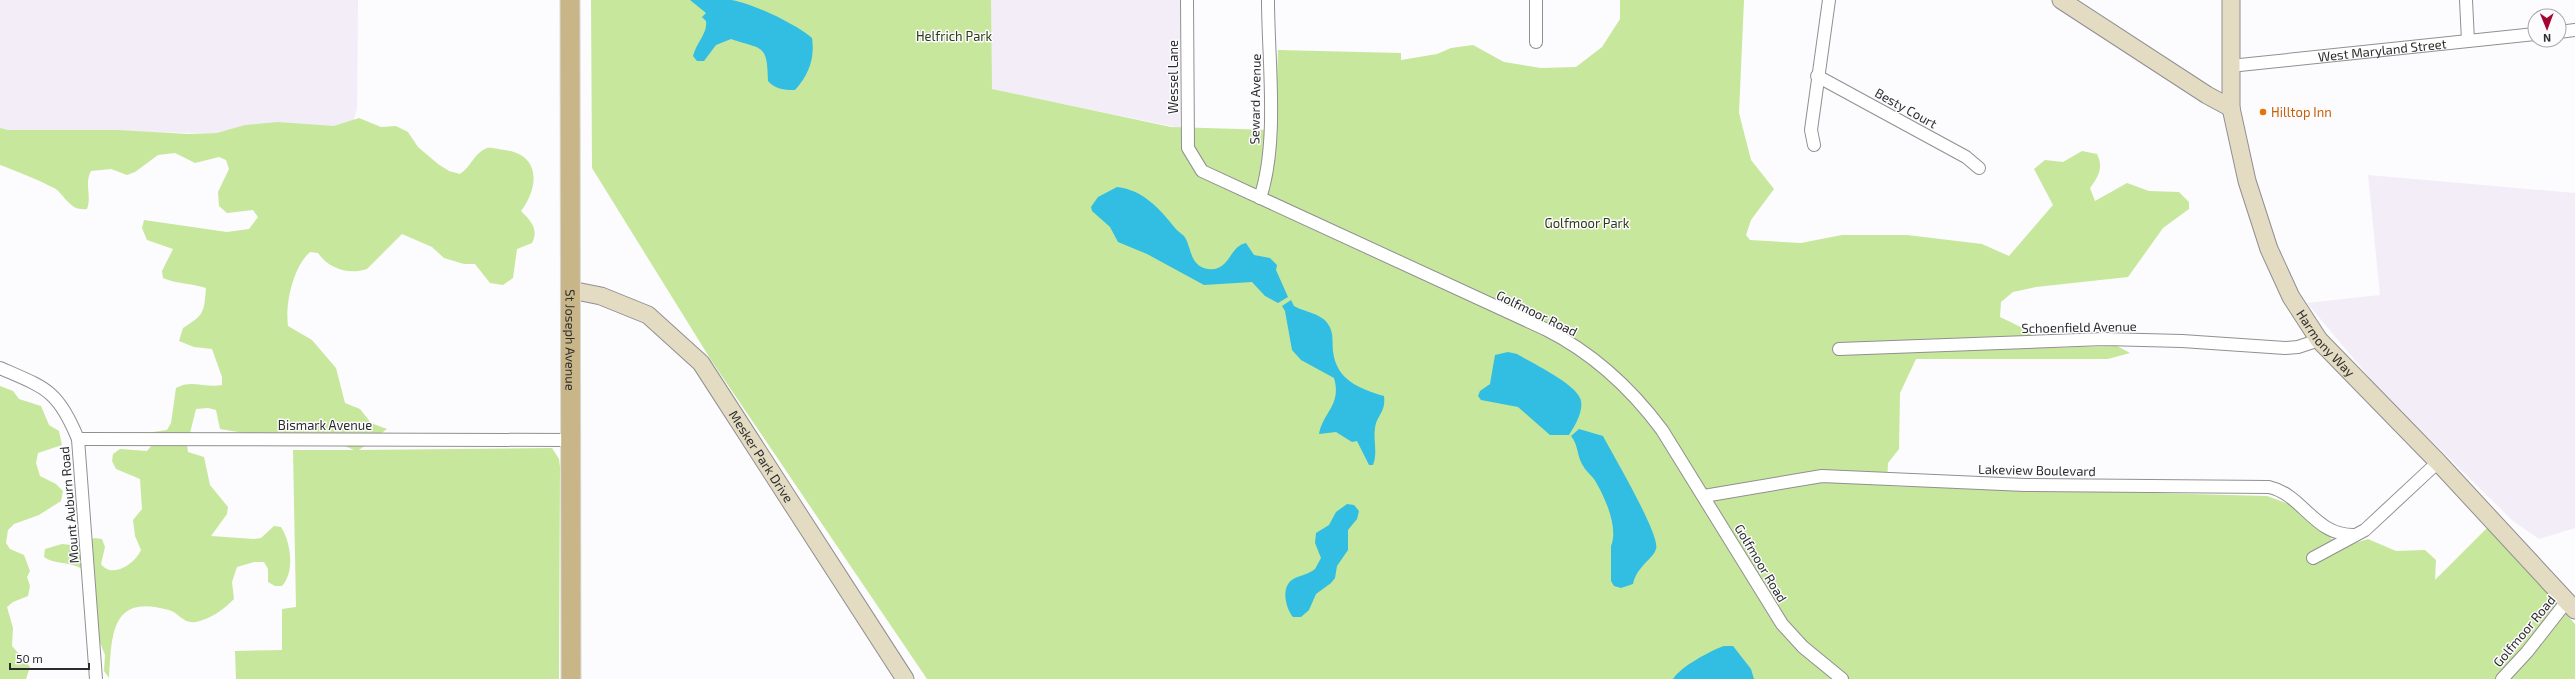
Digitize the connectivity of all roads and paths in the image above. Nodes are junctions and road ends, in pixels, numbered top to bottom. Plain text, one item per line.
1 (570, 0) edge
2 (1186, 0) edge
3 (1268, 0) edge
4 (1536, 0) edge
5 (1829, 0) edge
6 (2061, 0) edge
7 (2231, 0) edge
8 (2466, 0) edge
9 (2527, 35) edge
10 (2468, 41) junction
11 (1536, 42) dead end
12 (2230, 66) junction
13 (1817, 76) junction
14 (2231, 108) junction
15 (1814, 145) dead end
16 (1190, 154) joint
17 (1979, 168) dead end
18 (1260, 198) junction
19 (570, 290) junction
20 (2319, 340) junction
21 (1839, 349) dead end
22 (0, 368) edge
23 (78, 439) junction
24 (572, 440) junction
25 (2438, 462) junction
26 (1704, 496) junction
27 (2355, 535) junction
28 (2313, 558) dead end
29 (2571, 605) edge
30 (96, 679) edge
31 (571, 679) edge
32 (905, 679) edge
33 (1842, 679) edge
34 (2502, 679) edge

1 - 19 main road, St Joseph Avenue
2 - 16 street, Wessel Lane
3 - 18 street, Seward Avenue
4 - 11 street
5 - 13 street
6 - 14 street
7 - 12 street, Harmony Way
8 - 10 street
9 - 10 street, West Maryland Street
10 - 12 street, West Maryland Street
12 - 14 street, Harmony Way
13 - 15 street
13 - 17 street, Besty Court
14 - 20 street, Harmony Way
16 - 18 street, Golfmoor Road
18 - 26 street, Golfmoor Road
19 - 24 main road, St Joseph Avenue
19 - 32 street, Mesker Park Drive
20 - 21 street, Schoenfield Avenue
20 - 25 street, Harmony Way
22 - 23 street, Mount Auburn Road
23 - 24 street, Bismark Avenue
23 - 30 street, Mount Auburn Road
24 - 31 main road, St Joseph Avenue
25 - 27 street
25 - 29 street, Harmony Way
26 - 27 street, Lakeview Boulevard
26 - 33 street, Golfmoor Road
27 - 28 street
29 - 34 street, Golfmoor Road

